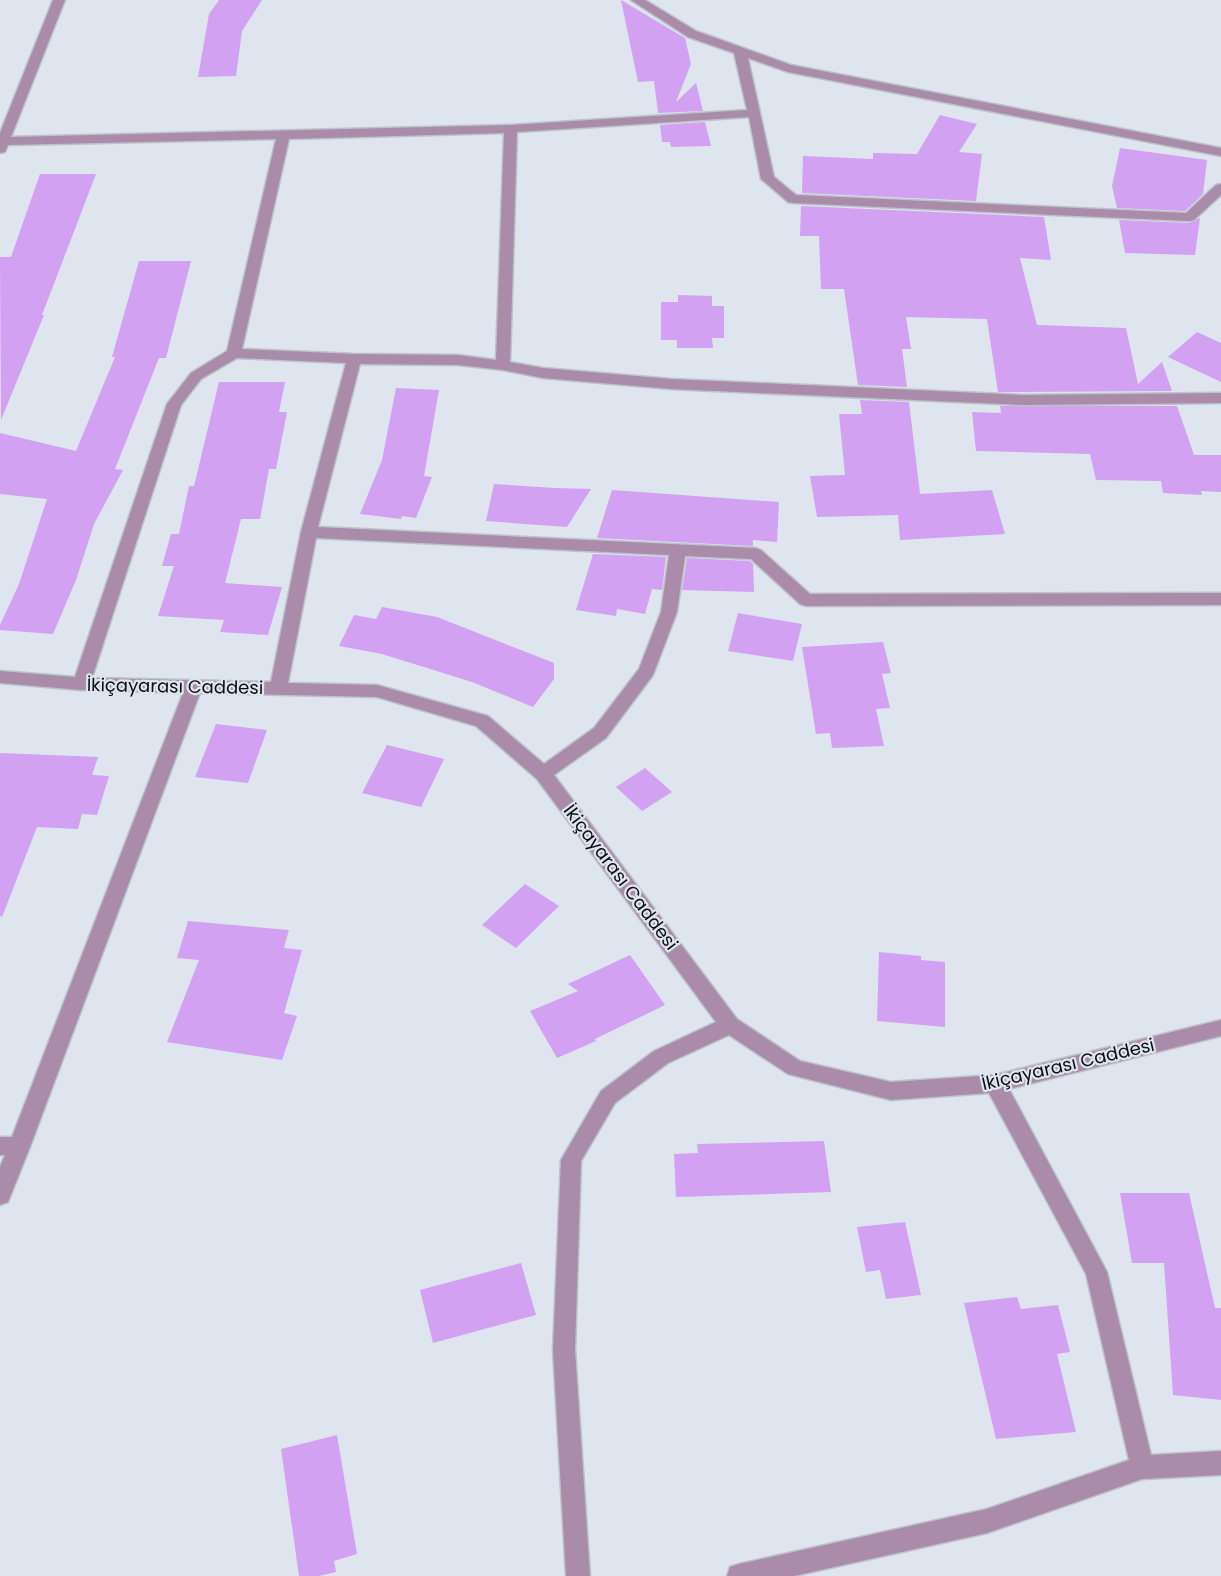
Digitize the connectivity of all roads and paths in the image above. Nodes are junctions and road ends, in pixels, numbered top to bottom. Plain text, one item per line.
1 (59, 0) edge
2 (637, 0) edge
3 (740, 51) junction
4 (754, 112) junction
5 (6, 114) edge
6 (511, 129) junction
7 (283, 135) junction
8 (1, 145) edge
9 (1221, 152) edge
10 (1221, 188) edge
11 (234, 353) junction
12 (354, 359) junction
13 (503, 365) junction
14 (1221, 398) edge
15 (309, 532) junction
16 (678, 550) junction
17 (1221, 599) edge
18 (0, 677) edge
19 (81, 684) junction
20 (194, 686) junction
21 (278, 688) junction
22 (543, 774) junction
23 (730, 1025) junction
24 (1221, 1028) edge
25 (995, 1083) junction
26 (10, 1146) edge
27 (0, 1195) edge
28 (1221, 1462) edge
29 (1142, 1467) junction
30 (578, 1576) edge
31 (739, 1576) edge

1 - 5 street
2 - 3 street
3 - 4 street
3 - 9 street
4 - 6 street
4 - 10 street
5 - 8 street
6 - 7 street
6 - 13 street
7 - 8 street
7 - 11 street
11 - 12 street
11 - 19 street
12 - 13 street
12 - 15 street
13 - 14 street
15 - 16 street
15 - 21 street
16 - 17 street
16 - 22 street
18 - 19 street, İkiçayarası Caddesi
19 - 20 street, İkiçayarası Caddesi
20 - 21 street, İkiçayarası Caddesi
20 - 26 street
21 - 22 street, İkiçayarası Caddesi
22 - 23 street, İkiçayarası Caddesi
23 - 25 street, İkiçayarası Caddesi
23 - 30 street
24 - 25 street, İkiçayarası Caddesi
25 - 29 street
26 - 27 street
28 - 29 street
29 - 31 street

